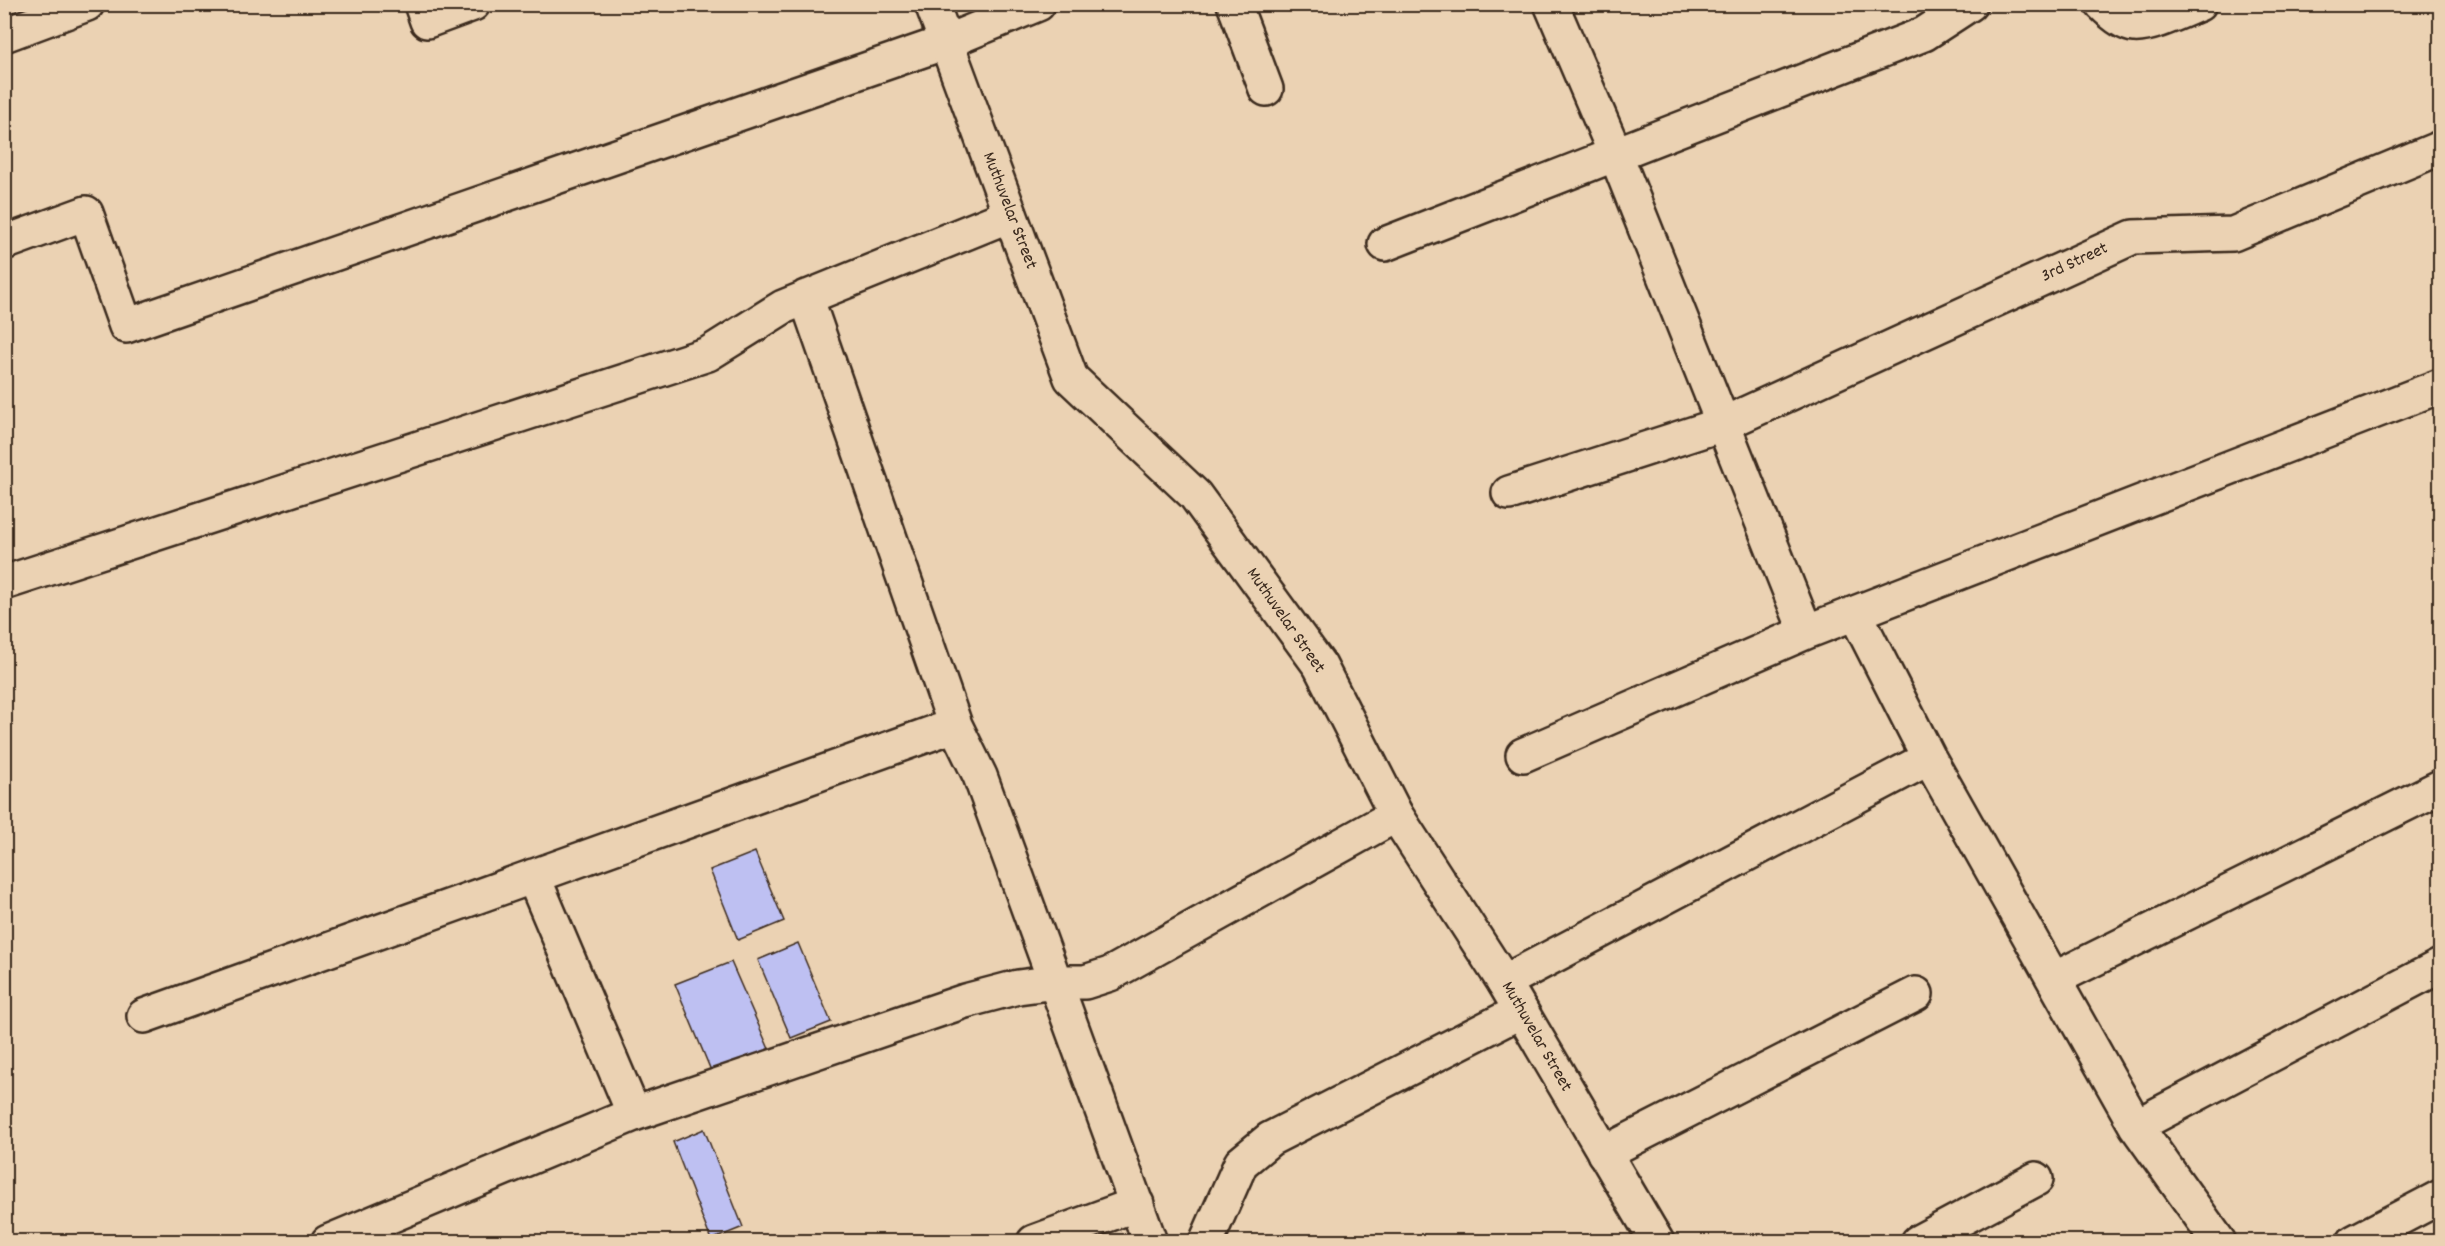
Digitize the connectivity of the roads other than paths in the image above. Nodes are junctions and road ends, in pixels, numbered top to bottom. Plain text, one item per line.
1 (87, 4) edge
2 (422, 4) edge
3 (473, 4) edge
4 (932, 4) edge
5 (1038, 4) edge
6 (1234, 4) edge
7 (1551, 4) edge
8 (1970, 4) edge
9 (2102, 4) edge
10 (2199, 4) edge
11 (4, 35) edge
12 (946, 42) junction
13 (1266, 88) dead end
14 (2440, 148) edge
15 (1615, 153) junction
16 (1010, 215) junction
17 (4, 243) edge
18 (1385, 244) dead end
19 (806, 297) junction
20 (2440, 386) edge
21 (1722, 424) junction
22 (1509, 493) dead end
23 (4, 584) edge
24 (1855, 613) junction
25 (1806, 632) junction
26 (955, 725) junction
27 (1523, 755) dead end
28 (1929, 759) junction
29 (2440, 787) edge
30 (1396, 815) junction
31 (533, 876) junction
32 (2440, 966) edge
33 (2054, 979) junction
34 (1056, 982) junction
35 (1504, 982) junction
36 (1916, 994) dead end
37 (1521, 1011) junction
38 (144, 1016) dead end
39 (634, 1114) junction
40 (2136, 1126) junction
41 (1604, 1154) junction
42 (2036, 1179) dead end
43 (2440, 1197) edge
44 (1137, 1204) junction
45 (328, 1242) edge
46 (1034, 1242) edge
47 (1150, 1242) edge
48 (1206, 1242) edge
49 (1657, 1242) edge
50 (1918, 1242) edge
51 (2219, 1242) edge
52 (2354, 1242) edge

1 - 11 street
2 - 3 street
4 - 12 street, Muthuvelar Street
5 - 12 street
6 - 13 street
7 - 15 street
8 - 15 street
9 - 10 street
12 - 16 street, Muthuvelar Street
12 - 17 street
14 - 21 street, 3rd Street
15 - 18 street
15 - 21 street
16 - 19 street
16 - 30 street, Muthuvelar Street
19 - 23 street
19 - 26 street
20 - 24 street
21 - 22 street, 3rd Street
21 - 25 street
24 - 25 street
24 - 28 street
25 - 27 street
26 - 31 street
26 - 34 street
28 - 33 street
28 - 35 street
29 - 33 street
30 - 34 street
30 - 35 street, Muthuvelar Street
31 - 38 street
31 - 39 street
32 - 40 street
33 - 40 street
34 - 39 street
34 - 44 street
35 - 37 street, Muthuvelar Street
36 - 41 street
37 - 41 street, Muthuvelar Street
37 - 48 street
39 - 45 street
40 - 51 street
41 - 49 street, Muthuvelar Street
42 - 50 street
43 - 52 street
44 - 46 street
44 - 47 street

